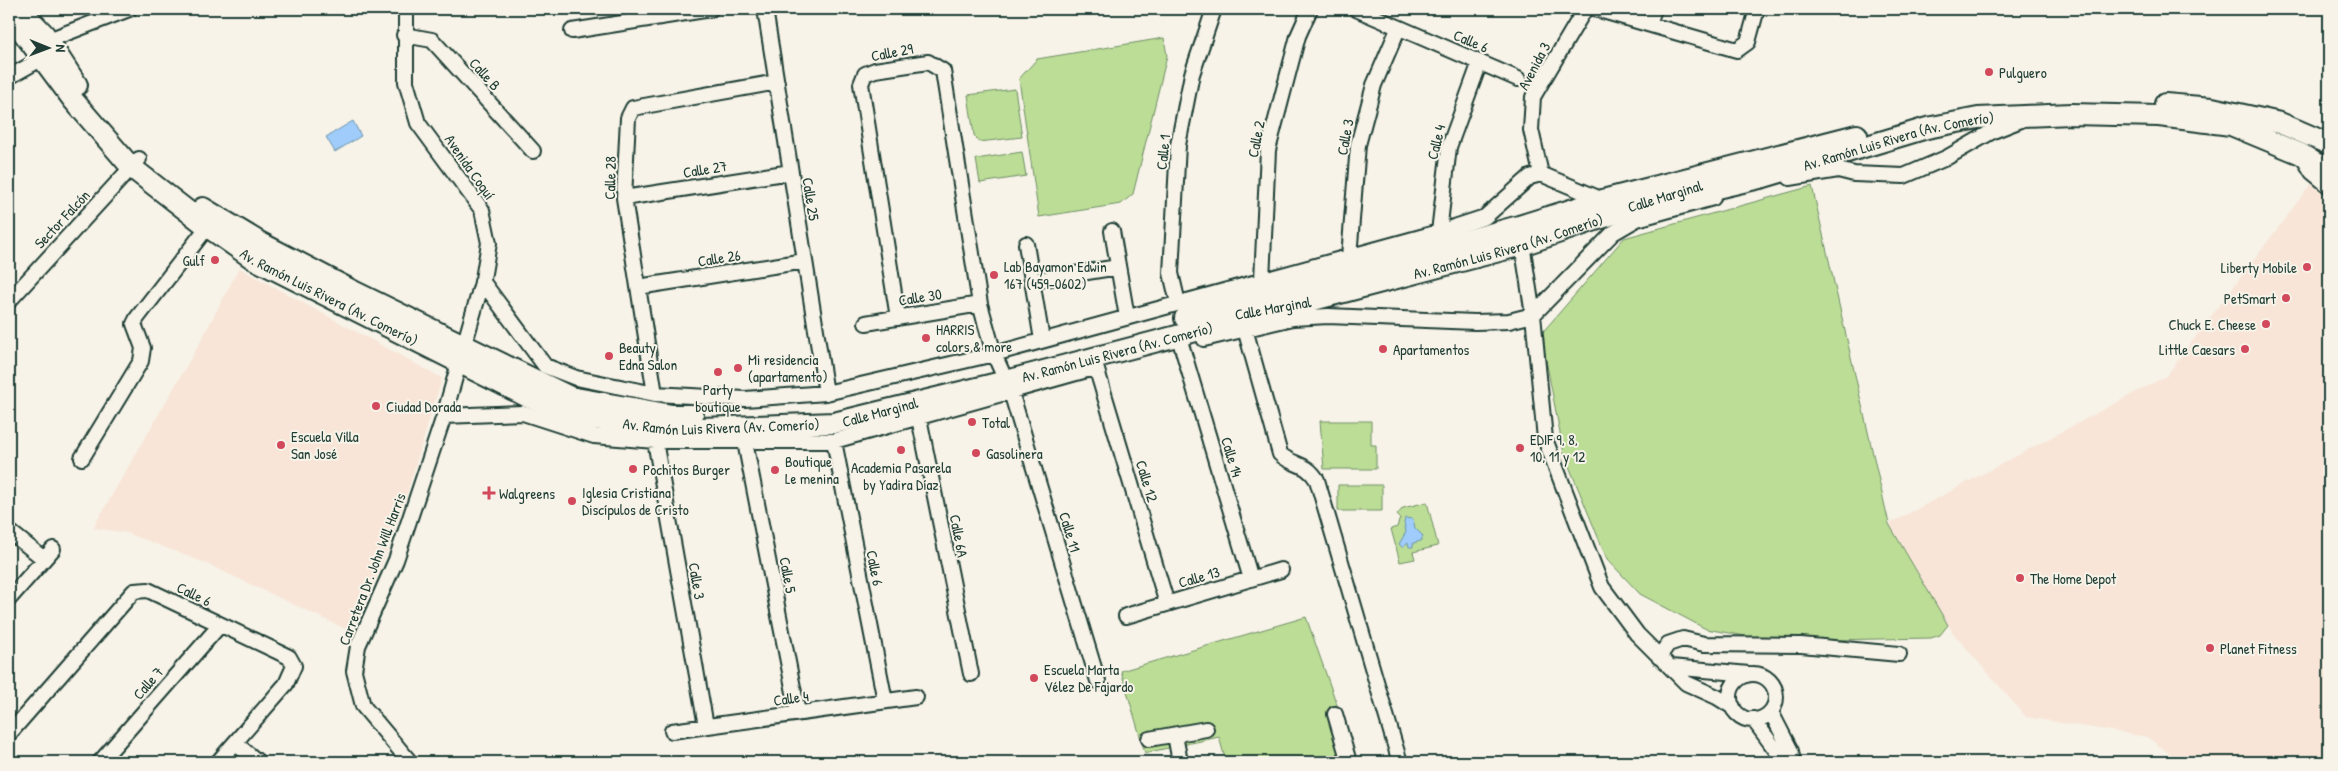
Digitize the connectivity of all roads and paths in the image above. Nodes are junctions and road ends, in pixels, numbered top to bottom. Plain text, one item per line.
1 (20, 9) edge
2 (129, 9) edge
3 (406, 9) edge
4 (711, 9) edge
5 (765, 9) edge
6 (1214, 9) edge
7 (1310, 9) edge
8 (1356, 9) edge
9 (1585, 9) edge
10 (1596, 9) edge
11 (1654, 9) edge
12 (1757, 9) edge
13 (625, 16) edge
14 (9, 19) edge
15 (1649, 24) junction
16 (1398, 29) junction
17 (572, 31) dead end
18 (404, 35) junction
19 (45, 49) junction
20 (1480, 62) junction
21 (9, 78) edge
22 (1518, 80) dead end
23 (777, 82) junction
24 (2035, 114) junction
25 (2329, 144) edge
26 (533, 151) dead end
27 (2301, 154) junction
28 (135, 163) junction
29 (791, 172) junction
30 (2329, 172) edge
31 (1541, 174) junction
32 (2329, 186) edge
33 (624, 198) junction
34 (1603, 200) junction
35 (212, 222) junction
36 (1112, 231) dead end
37 (1439, 232) junction
38 (1521, 236) junction
39 (1026, 244) dead end
40 (1350, 257) junction
41 (805, 261) junction
42 (1118, 267) junction
43 (1262, 280) junction
44 (482, 281) junction
45 (1032, 281) junction
46 (638, 287) junction
47 (9, 301) edge
48 (1178, 303) junction
49 (980, 304) junction
50 (1533, 315) junction
51 (1127, 317) junction
52 (898, 318) junction
53 (866, 323) dead end
54 (1245, 329) junction
55 (1042, 340) junction
56 (1181, 344) junction
57 (462, 354) junction
58 (1096, 367) junction
59 (1003, 374) junction
60 (826, 393) junction
61 (655, 394) junction
62 (444, 416) junction
63 (919, 418) junction
64 (655, 441) junction
65 (834, 441) junction
66 (745, 442) junction
67 (82, 458) dead end
68 (9, 531) edge
69 (1281, 570) dead end
70 (1251, 579) junction
71 (9, 599) edge
72 (1167, 604) junction
73 (1126, 616) dead end
74 (220, 625) junction
75 (1899, 654) dead end
76 (1659, 657) junction
77 (1672, 667) junction
78 (971, 674) dead end
79 (1749, 674) junction
80 (1098, 681) dead end
81 (916, 697) dead end
82 (885, 701) junction
83 (1733, 707) junction
84 (1771, 712) junction
85 (798, 713) junction
86 (1335, 714) dead end
87 (1753, 720) junction
88 (706, 726) junction
89 (1206, 729) dead end
90 (672, 731) dead end
91 (9, 734) edge
92 (1175, 735) junction
93 (1150, 739) dead end
94 (235, 743) junction
95 (100, 762) edge
96 (218, 762) edge
97 (258, 762) edge
98 (410, 762) edge
99 (1180, 762) edge
100 (1349, 762) edge
101 (1395, 762) edge
102 (1788, 762) edge
103 (1793, 762) edge

1 - 19 highway, Av. Ramón Luis Rivera (Av. Comerío)
2 - 19 street
3 - 18 street, Avenida Coquí
4 - 13 street
5 - 23 street, Calle 25
6 - 48 street, Calle 1
7 - 43 street, Calle 2
8 - 16 street, Calle 6
9 - 31 street, Avenida 3
10 - 15 street
11 - 15 street
12 - 15 street
13 - 17 street
14 - 19 highway, Av. Ramón Luis Rivera (Av. Comerío)
16 - 20 street, Calle 6
16 - 40 street, Calle 3
18 - 26 street, Calle B
18 - 44 street, Avenida Coquí
19 - 21 street
19 - 28 highway, Av. Ramón Luis Rivera (Av. Comerío)
20 - 22 street, Calle 6
20 - 37 street, Calle 4
23 - 29 street, Calle 25
23 - 33 street, Calle 28
24 - 27 highway, Av. Ramón Luis Rivera (Av. Comerío)
24 - 38 highway, Av. Ramón Luis Rivera (Av. Comerío)
24 - 50 street, Calle Marginal
25 - 34 highway, Av. Ramón Luis Rivera (Av. Comerío)
27 - 30 highway, Av. Ramón Luis Rivera (Av. Comerío)
27 - 32 street
28 - 35 highway, Av. Ramón Luis Rivera (Av. Comerío)
28 - 47 street, Sector Falcón
29 - 33 street, Calle 27
29 - 41 street, Calle 25
31 - 34 street
31 - 37 street, Calle Marginal
33 - 46 street, Calle 28
34 - 38 highway, Av. Ramón Luis Rivera (Av. Comerío)
35 - 57 highway, Av. Ramón Luis Rivera (Av. Comerío)
35 - 67 street
36 - 42 street
37 - 40 street, Calle Marginal
38 - 50 street
38 - 59 highway, Av. Ramón Luis Rivera (Av. Comerío)
39 - 45 street
40 - 43 street, Calle Marginal
41 - 46 street, Calle 26
41 - 60 street, Calle 25
42 - 45 street
42 - 51 street
43 - 48 street, Calle Marginal
44 - 57 street, Avenida Coquí
44 - 61 street, Calle Marginal
45 - 55 street
46 - 61 street, Calle 28
48 - 51 street, Calle Marginal
49 - 52 street, Calle 30
49 - 52 street, Calle 29
49 - 59 street, Calle 29
50 - 54 street, Calle Marginal
50 - 76 street
51 - 55 street, Calle Marginal
52 - 53 street, Calle 30
54 - 56 street, Calle Marginal
54 - 101 street
55 - 59 street, Calle Marginal
56 - 58 street, Calle Marginal
56 - 70 street, Calle 14
57 - 59 highway, Av. Ramón Luis Rivera (Av. Comerío)
57 - 62 street, Carretera Dr. John Will Harris
58 - 59 street, Calle Marginal
58 - 72 street, Calle 12
59 - 60 street, Calle Marginal
59 - 63 street, Calle Marginal
59 - 80 street, Calle 11
60 - 61 street, Calle Marginal
62 - 64 street, Calle Marginal
62 - 98 street, Carretera Dr. John Will Harris
63 - 65 street, Calle Marginal
63 - 78 street, Calle 6A
64 - 66 street, Calle Marginal
64 - 88 street, Calle 3
65 - 66 street, Calle Marginal
65 - 82 street, Calle 6
66 - 85 street, Calle 5
68 - 71 street
69 - 70 street, Calle 13
70 - 72 street, Calle 13
72 - 73 street, Calle 13
74 - 91 street, Calle 6
74 - 94 street, Calle 6
74 - 95 street, Calle 7
75 - 76 street
76 - 77 street
77 - 79 street
77 - 83 street
79 - 83 street
79 - 84 street
81 - 82 street, Calle 4
82 - 85 street, Calle 4
83 - 87 street
84 - 87 street
84 - 103 street
85 - 88 street, Calle 4
86 - 100 street
87 - 102 street
88 - 90 street, Calle 4
89 - 92 street
92 - 93 street
92 - 99 street
94 - 96 street, Calle 6
94 - 97 street

